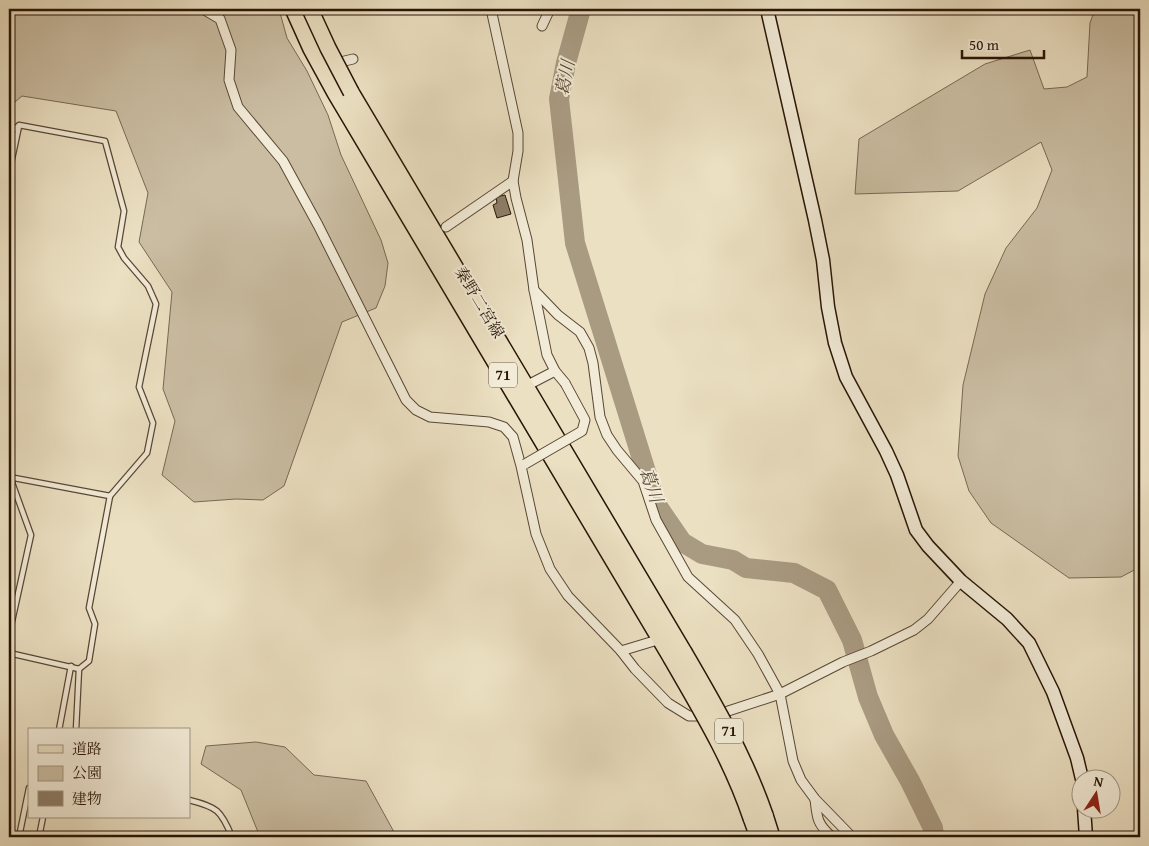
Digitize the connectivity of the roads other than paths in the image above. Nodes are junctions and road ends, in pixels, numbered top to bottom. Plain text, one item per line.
1 (203, 9) edge
2 (294, 9) edge
3 (303, 9) edge
4 (310, 9) edge
5 (491, 9) edge
6 (550, 9) edge
7 (767, 9) edge
8 (542, 26) dead end
9 (353, 59) dead end
10 (19, 125) junction
11 (9, 136) edge
12 (9, 173) edge
13 (513, 180) junction
14 (446, 227) dead end
15 (534, 290) junction
16 (555, 370) junction
17 (526, 386) junction
18 (523, 465) junction
19 (10, 477) edge
20 (110, 496) junction
21 (960, 581) junction
22 (9, 635) edge
23 (667, 637) junction
24 (621, 651) junction
25 (9, 653) edge
26 (71, 666) junction
27 (79, 669) junction
28 (780, 694) junction
29 (59, 728) edge
30 (76, 728) edge
31 (1080, 768) edge
32 (28, 793) edge
33 (815, 799) junction
34 (190, 800) edge
35 (758, 817) junction
36 (43, 818) edge
37 (1085, 818) edge
38 (19, 837) edge
39 (39, 837) edge
40 (232, 837) edge
41 (758, 837) edge
42 (772, 837) edge
43 (832, 837) edge
44 (852, 837) edge
45 (1086, 837) edge

1 - 18 street
2 - 23 main road, 秦野二宮線 / 71
3 - 9 street
4 - 17 main road, 秦野二宮線 / 71, bridge
5 - 13 street
6 - 8 street
7 - 21 street
10 - 11 lane
10 - 12 lane
10 - 20 lane
13 - 14 street
13 - 15 street
15 - 16 street
15 - 28 street
16 - 17 street
16 - 18 street, bridge
17 - 23 main road, 秦野二宮線 / 71
18 - 24 street
19 - 20 lane
19 - 22 lane
20 - 27 lane
21 - 28 street
21 - 31 street
23 - 24 street
23 - 35 main road, 秦野二宮線 / 71, bridge
24 - 28 street
25 - 26 lane
26 - 27 lane
26 - 29 lane
27 - 30 lane
28 - 33 street
32 - 38 lane
33 - 43 street
33 - 44 street
34 - 40 lane
35 - 41 main road, 71
35 - 42 main road, 71
36 - 39 lane
37 - 45 street

